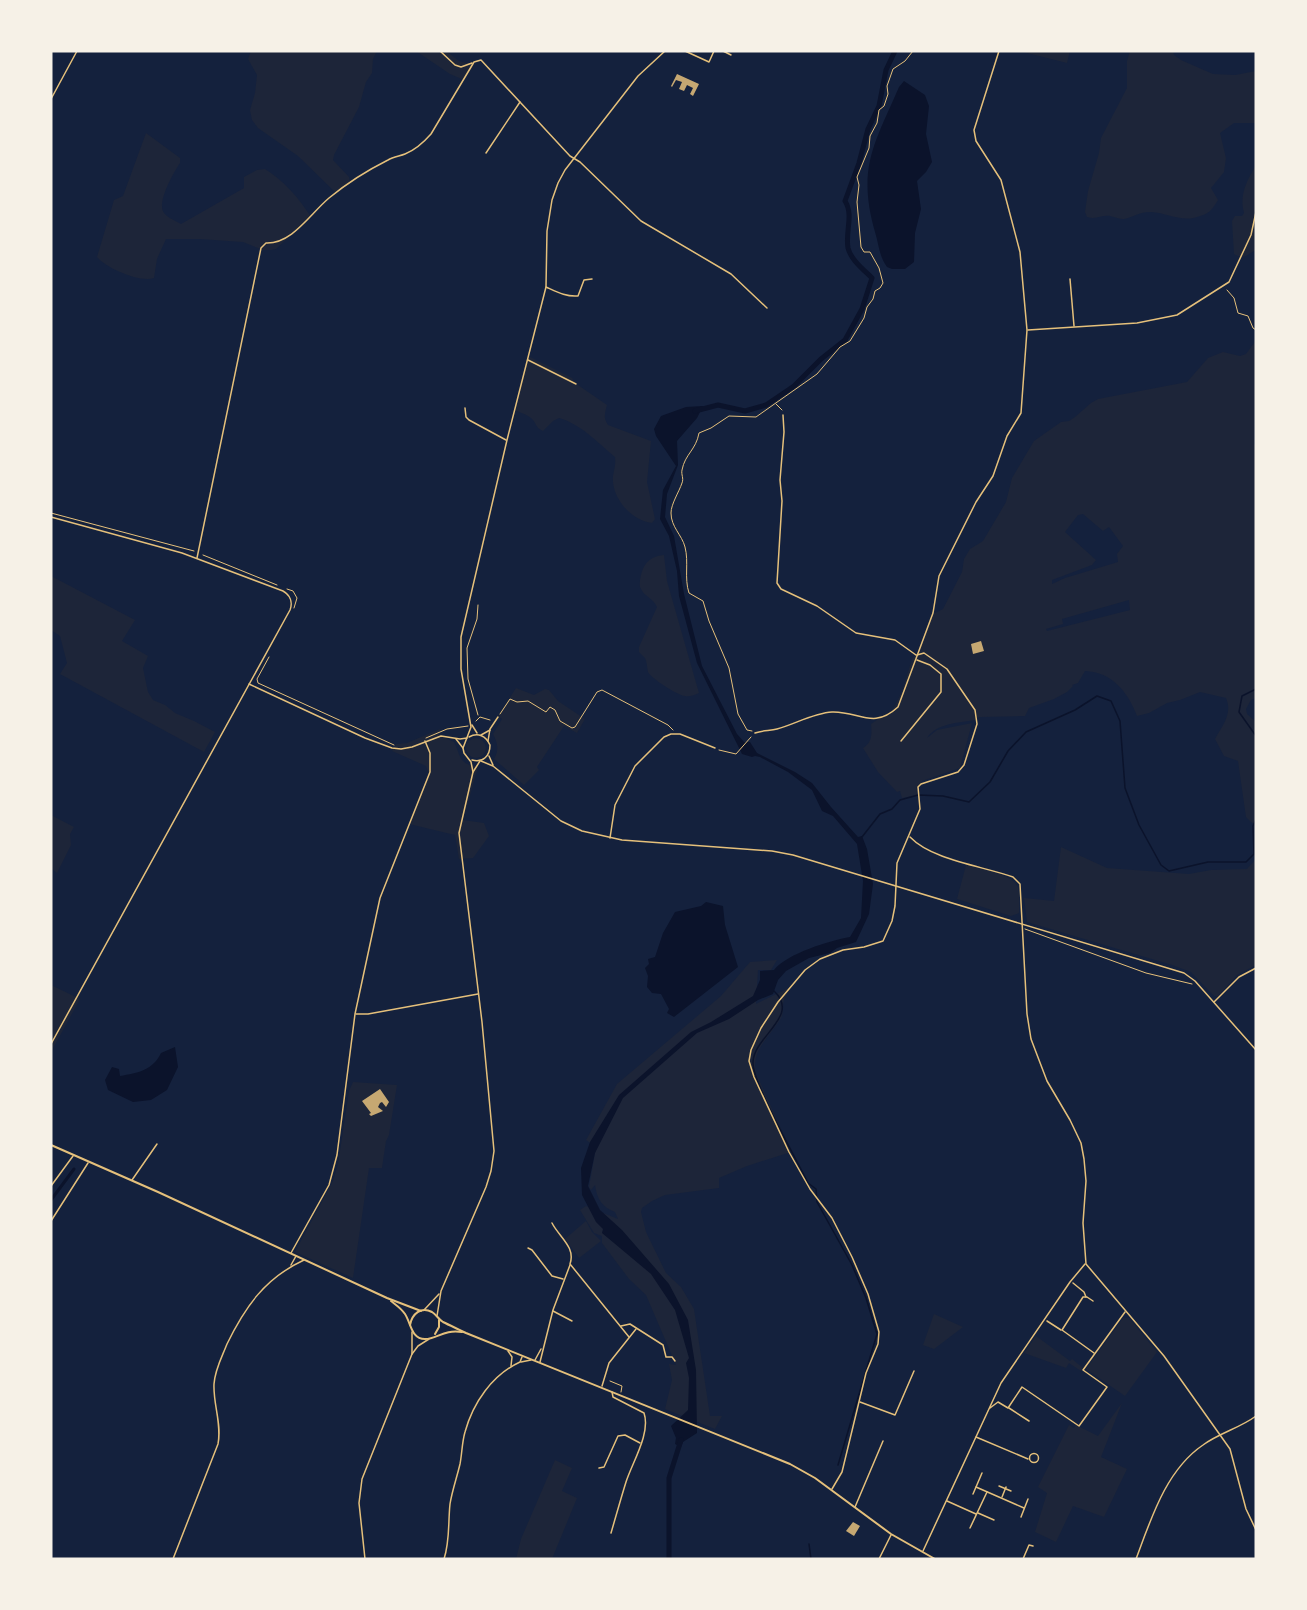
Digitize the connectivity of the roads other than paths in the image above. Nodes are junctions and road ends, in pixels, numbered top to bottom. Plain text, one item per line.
1 (77, 51) edge
2 (440, 51) edge
3 (665, 51) edge
4 (685, 51) edge
5 (714, 51) edge
6 (723, 51) edge
7 (999, 51) edge
8 (731, 55) dead end
9 (474, 62) junction
10 (51, 99) edge
11 (520, 102) junction
12 (486, 153) dead end
13 (573, 159) junction
14 (1256, 212) edge
15 (592, 279) dead end
16 (1070, 279) dead end
17 (546, 288) junction
18 (767, 308) dead end
19 (1074, 327) junction
20 (1027, 330) junction
21 (527, 360) junction
22 (576, 384) dead end
23 (465, 408) dead end
24 (783, 415) road end
25 (507, 440) junction
26 (51, 517) edge
27 (196, 558) junction
28 (917, 655) junction
29 (916, 660) junction
30 (248, 684) junction
31 (498, 717) road end
32 (470, 721) junction
33 (490, 729) junction
34 (755, 732) road end
35 (480, 735) junction
36 (455, 738) junction
37 (468, 738) junction
38 (425, 740) junction
39 (488, 741) junction
40 (901, 741) dead end
41 (463, 748) junction
42 (715, 748) road end
43 (488, 754) junction
44 (470, 759) junction
45 (480, 761) junction
46 (493, 766) junction
47 (472, 772) junction
48 (910, 836) junction
49 (609, 838) junction
50 (1023, 925) junction
51 (1256, 968) edge
52 (479, 994) junction
53 (1214, 1002) junction
54 (355, 1014) junction
55 (51, 1044) edge
56 (1256, 1050) edge
57 (157, 1144) dead end
58 (51, 1145) edge
59 (73, 1156) junction
60 (88, 1163) junction
61 (132, 1180) junction
62 (51, 1186) edge
63 (51, 1221) edge
64 (552, 1223) dead end
65 (528, 1248) dead end
66 (291, 1254) junction
67 (296, 1256) junction
68 (304, 1260) junction
69 (570, 1264) junction
70 (1086, 1264) junction
71 (289, 1268) junction
72 (564, 1279) junction
73 (1073, 1284) dead end
74 (441, 1291) junction
75 (1086, 1297) junction
76 (387, 1298) junction
77 (1093, 1301) dead end
78 (422, 1310) junction
79 (553, 1310) junction
80 (1125, 1311) junction
81 (438, 1318) junction
82 (572, 1321) dead end
83 (1047, 1321) dead end
84 (410, 1325) junction
85 (620, 1326) junction
86 (637, 1328) junction
87 (412, 1331) junction
88 (1063, 1331) junction
89 (465, 1332) junction
90 (432, 1337) junction
91 (629, 1337) junction
92 (543, 1346) junction
93 (505, 1349) junction
94 (412, 1354) junction
95 (1095, 1354) junction
96 (521, 1355) junction
97 (535, 1361) junction
98 (675, 1361) dead end
99 (520, 1362) junction
100 (540, 1362) junction
101 (511, 1367) junction
102 (914, 1371) dead end
103 (610, 1381) dead end
104 (602, 1387) junction
105 (612, 1391) junction
106 (619, 1394) junction
107 (620, 1401) junction
108 (859, 1402) junction
109 (1008, 1408) junction
110 (988, 1409) junction
111 (1256, 1416) edge
112 (1029, 1421) dead end
113 (1220, 1435) junction
114 (976, 1436) junction
115 (882, 1441) dead end
116 (641, 1443) junction
117 (1028, 1459) dead end
118 (599, 1468) dead end
119 (982, 1473) dead end
120 (999, 1486) dead end
121 (976, 1487) junction
122 (1006, 1488) junction
123 (831, 1490) junction
124 (1011, 1491) dead end
125 (987, 1492) junction
126 (973, 1494) dead end
127 (1001, 1498) junction
128 (1028, 1498) dead end
129 (946, 1501) junction
130 (855, 1508) junction
131 (1024, 1508) junction
132 (976, 1513) junction
133 (1021, 1517) dead end
134 (993, 1520) dead end
135 (970, 1528) dead end
136 (1256, 1530) edge
137 (611, 1533) dead end
138 (891, 1534) junction
139 (1033, 1545) dead end
140 (922, 1553) junction
141 (172, 1559) edge
142 (365, 1559) edge
143 (444, 1559) edge
144 (879, 1559) edge
145 (935, 1559) edge
146 (1023, 1559) edge
147 (1136, 1559) edge

1 - 10 street
2 - 9 street
3 - 13 street
4 - 5 street
6 - 8 street
7 - 20 street
9 - 11 street
9 - 27 street
11 - 12 street
11 - 13 street
13 - 17 street
13 - 18 street
14 - 19 street
15 - 17 street
16 - 19 street
17 - 21 street
19 - 20 street
20 - 28 street
21 - 22 street
21 - 25 street
23 - 25 street
24 - 28 street
25 - 32 street
26 - 27 street
27 - 30 street
28 - 29 street
28 - 48 street
29 - 34 street
29 - 40 street
30 - 38 street
30 - 55 street
31 - 33 street
32 - 35 street
32 - 37 street
33 - 35 street
33 - 39 street
35 - 37 street
35 - 39 street
36 - 37 street
36 - 38 street
36 - 41 street
37 - 41 street
38 - 54 street
39 - 43 street
41 - 44 street
42 - 49 street
43 - 45 street
43 - 46 street
44 - 45 street
44 - 47 street
45 - 46 street
45 - 47 street
46 - 49 street
47 - 52 street
48 - 50 street
48 - 108 street
49 - 50 street
50 - 53 street
50 - 70 street
51 - 53 street
52 - 54 street
52 - 74 street
53 - 56 street
54 - 66 street
57 - 61 street
58 - 59 main road
59 - 60 main road
59 - 62 street
60 - 61 main road
60 - 63 street
61 - 66 main road
64 - 69 street
65 - 72 street
66 - 67 main road
67 - 68 main road
67 - 71 street
68 - 71 street
68 - 76 main road
69 - 72 street
69 - 85 street
70 - 80 street
70 - 110 street
71 - 141 street
72 - 79 street
73 - 75 street
74 - 78 street
74 - 81 street
75 - 77 street
75 - 88 street
76 - 78 main road
76 - 84 main road
78 - 81 main road
78 - 84 main road
79 - 82 street
79 - 92 street
80 - 95 street
80 - 113 street
81 - 89 main road
81 - 90 main road
83 - 88 street
84 - 87 main road
85 - 86 street
85 - 91 street
86 - 91 street
86 - 98 street
87 - 90 main road
87 - 94 street
88 - 95 street
89 - 90 main road
89 - 93 main road
90 - 94 street
91 - 104 street
92 - 97 street
92 - 100 street
93 - 96 main road
93 - 101 street
94 - 142 street
95 - 109 street
96 - 97 main road
96 - 99 street
97 - 99 street
97 - 100 main road
99 - 101 street
100 - 104 main road
101 - 143 street
102 - 108 street
103 - 106 lane
104 - 105 main road
105 - 106 main road
105 - 107 street
106 - 107 street
106 - 123 main road
107 - 116 street
108 - 123 street
109 - 110 street
109 - 112 street
110 - 114 street
111 - 113 street
113 - 136 street
113 - 147 street
114 - 117 street
114 - 129 street
115 - 130 street
116 - 118 street
116 - 137 street
119 - 121 street
120 - 122 street
121 - 125 street
121 - 126 street
122 - 124 street
122 - 127 street
123 - 130 main road
125 - 127 street
125 - 132 street
127 - 131 street
128 - 131 street
129 - 132 street
129 - 140 street
130 - 138 main road
131 - 133 street
132 - 134 street
132 - 135 street
138 - 140 main road
138 - 144 street
139 - 146 street
140 - 145 main road

